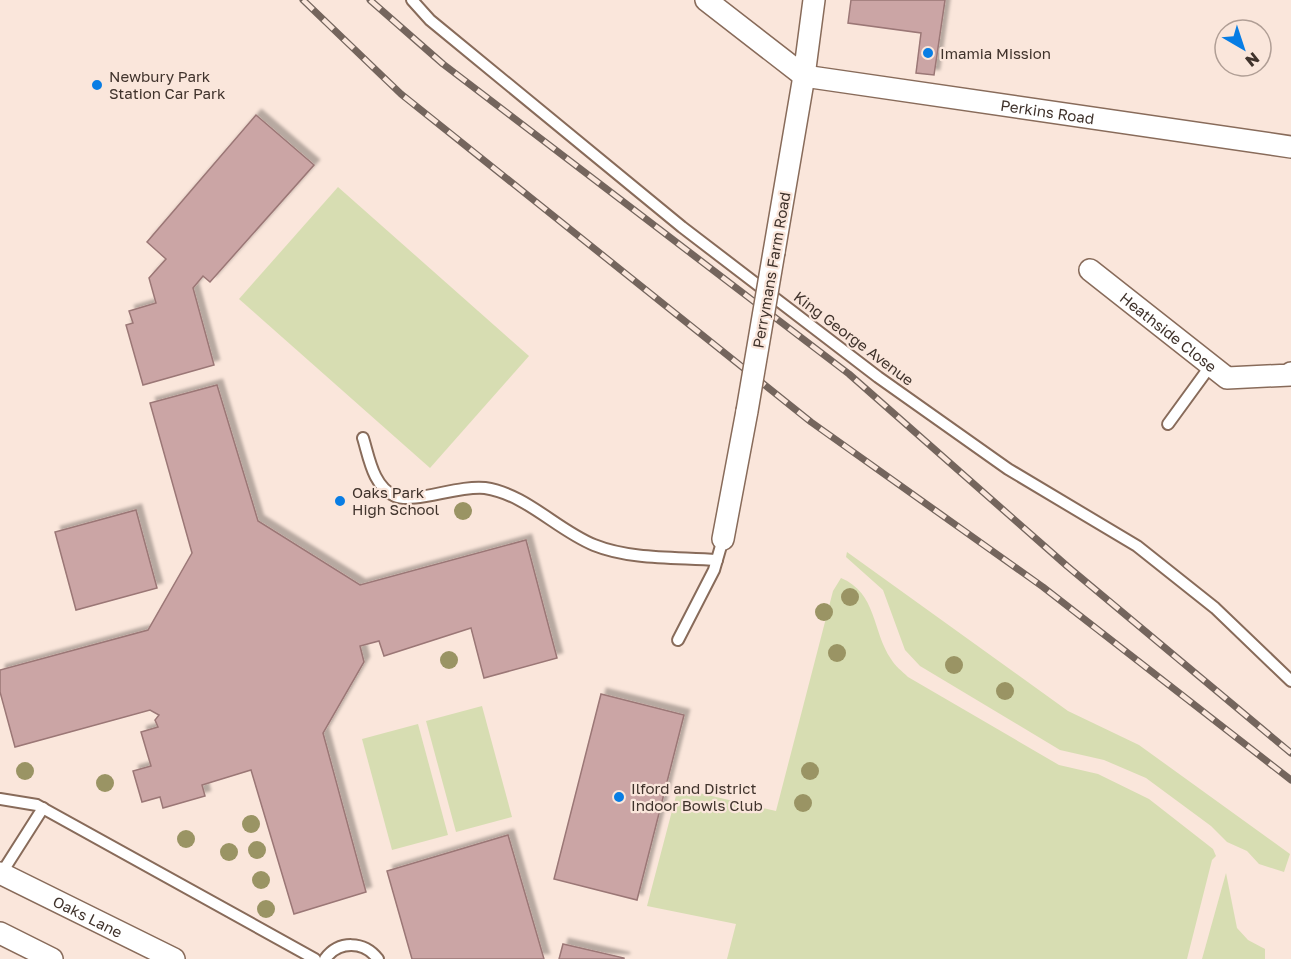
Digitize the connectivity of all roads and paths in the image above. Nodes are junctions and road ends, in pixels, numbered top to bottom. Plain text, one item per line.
1 (412, 0) edge
2 (706, 0) edge
3 (814, 0) edge
4 (804, 76) junction
5 (1291, 147) edge
6 (1090, 270) dead end
7 (1211, 365) junction
8 (1291, 375) edge
9 (1168, 424) dead end
10 (363, 438) dead end
11 (723, 539) joint
12 (717, 560) junction
13 (678, 640) dead end
14 (1291, 681) edge
15 (0, 799) edge
16 (43, 808) junction
17 (1, 873) edge
18 (0, 933) edge
19 (52, 959) edge
20 (174, 959) edge
21 (315, 959) edge
22 (325, 959) edge
23 (378, 959) edge

1 - 14 lane, King George Avenue
2 - 4 street
3 - 4 street, Perrymans Farm Road
4 - 5 street, Perkins Road
4 - 11 street, Perrymans Farm Road, bridge
6 - 7 street, Heathside Close
7 - 8 street, Heathside Close
7 - 9 lane
10 - 12 lane
11 - 12 lane
12 - 13 lane
15 - 16 lane
16 - 17 lane
16 - 21 lane
17 - 20 street, Oaks Lane
18 - 19 street
22 - 23 lane

